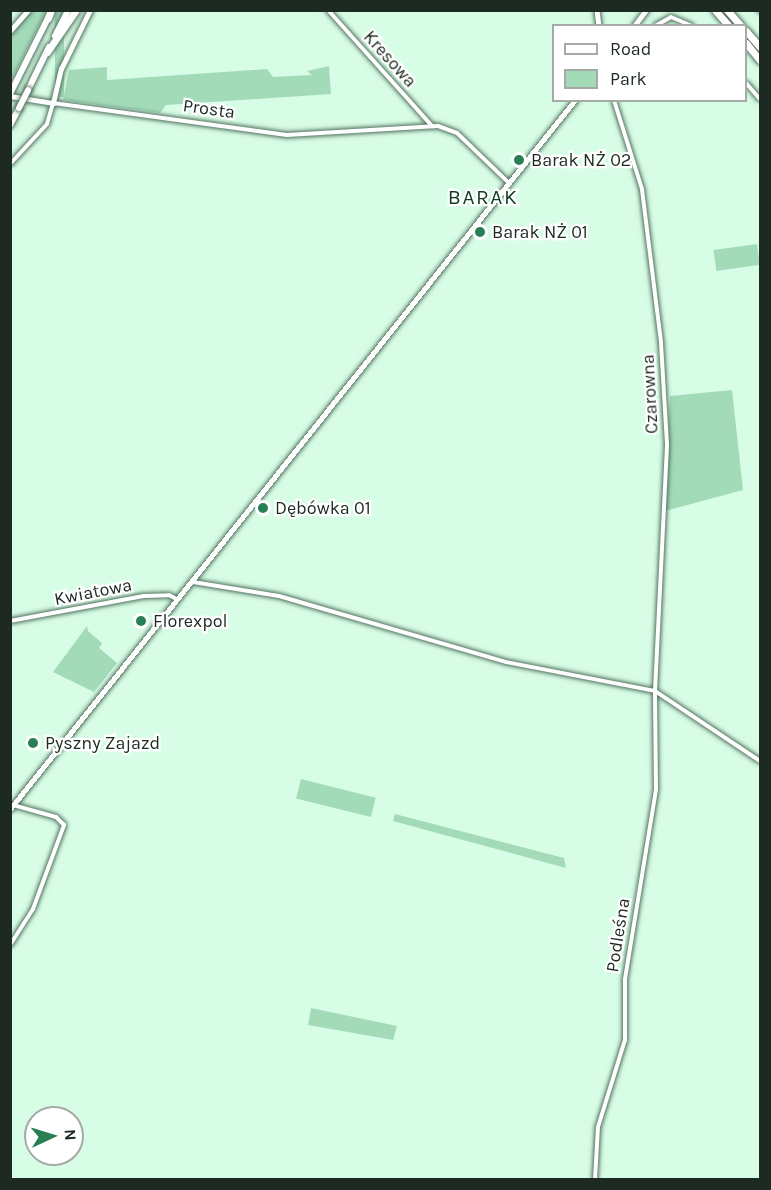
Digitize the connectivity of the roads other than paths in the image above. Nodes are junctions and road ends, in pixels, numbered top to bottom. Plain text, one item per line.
1 (28, 10) edge
2 (68, 10) edge
3 (76, 10) edge
4 (90, 10) edge
5 (328, 10) edge
6 (646, 10) edge
7 (715, 10) edge
8 (727, 10) edge
9 (50, 13) edge
10 (636, 24) edge
11 (658, 24) edge
12 (687, 24) edge
13 (727, 24) edge
14 (739, 24) edge
15 (10, 31) edge
16 (747, 32) edge
17 (747, 44) edge
18 (760, 47) edge
19 (47, 52) junction
20 (760, 60) edge
21 (747, 84) edge
22 (12, 93) edge
23 (760, 99) edge
24 (573, 102) edge
25 (615, 102) edge
26 (53, 103) junction
27 (10, 125) edge
28 (432, 126) junction
29 (10, 164) edge
30 (510, 183) junction
31 (193, 582) junction
32 (178, 600) junction
33 (10, 621) edge
34 (655, 691) junction
35 (760, 761) edge
36 (12, 807) edge
37 (10, 945) edge
38 (595, 1179) edge

1 - 15 street
2 - 19 main road
3 - 19 highway
4 - 26 street
5 - 28 street, Kresowa
6 - 10 street
7 - 13 highway
8 - 14 highway
9 - 22 main road
11 - 12 street
16 - 18 highway
17 - 20 highway
19 - 27 main road, bridge
21 - 23 street
22 - 26 street
24 - 30 street
25 - 34 street, Czarowna
26 - 28 street, Prosta
26 - 29 street
28 - 30 street
30 - 31 street
31 - 32 street
31 - 34 street
32 - 33 street, Kwiatowa
32 - 36 street
34 - 35 street
34 - 38 street, Podleśna
36 - 37 street

